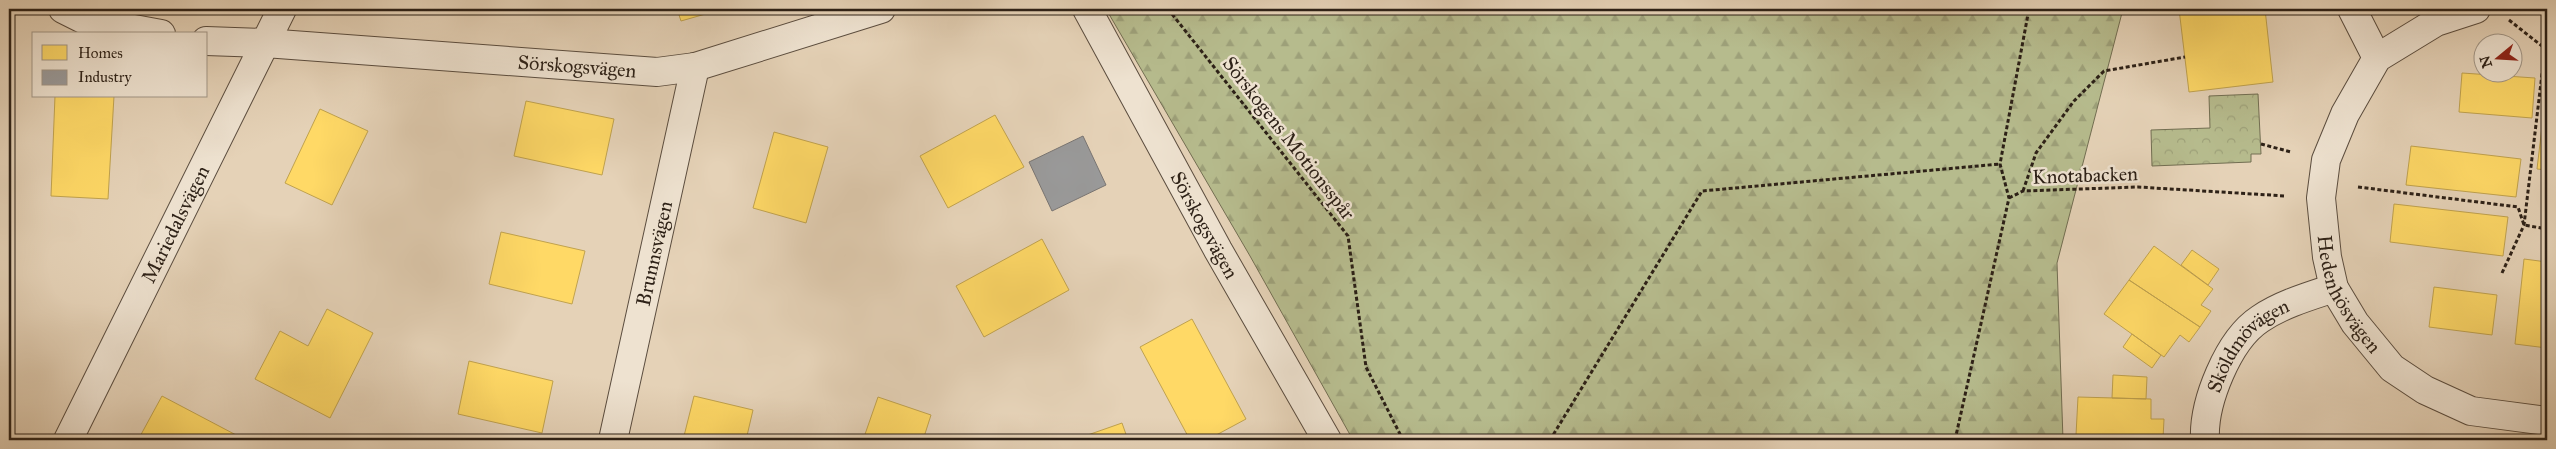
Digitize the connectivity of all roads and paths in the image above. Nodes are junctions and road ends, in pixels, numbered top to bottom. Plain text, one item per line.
1 (63, 9) edge
2 (282, 9) edge
3 (881, 9) edge
4 (1087, 9) edge
5 (1168, 9) edge
6 (2030, 9) edge
7 (2352, 9) edge
8 (2476, 9) edge
9 (2507, 15) dead end
10 (150, 32) edge
11 (208, 41) edge
12 (265, 43) junction
13 (2546, 50) edge
14 (2185, 57) dead end
15 (2377, 58) junction
16 (695, 67) junction
17 (2000, 164) junction
18 (2023, 192) junction
19 (2009, 198) junction
20 (2321, 198) junction
21 (2524, 225) junction
22 (2547, 228) edge
23 (2502, 273) dead end
24 (2334, 288) junction
25 (2547, 421) edge
26 (68, 440) edge
27 (613, 440) edge
28 (1327, 440) edge
29 (1403, 440) edge
30 (1550, 440) edge
31 (1955, 440) edge
32 (2205, 440) edge

1 - 10 street
2 - 12 street, Mariedalsvägen
3 - 16 street, Sörskogsvägen
4 - 28 street, Sörskogsvägen
5 - 29 path, Sörskogens Motionsspår
6 - 17 path
7 - 15 street
8 - 15 street, Hedenhösvägen
9 - 13 path
11 - 12 street, Sörskogsvägen
12 - 16 street, Sörskogsvägen
12 - 26 street, Mariedalsvägen
13 - 21 path
14 - 18 path
15 - 20 street, Hedenhösvägen
16 - 27 street, Brunnsvägen
17 - 19 path
17 - 30 path
18 - 19 path, Knotabacken
18 - 20 path, Knotabacken
19 - 31 path, Knotabacken
20 - 21 path
20 - 24 street, Hedenhösvägen
21 - 22 path
21 - 23 path
24 - 25 street, Hedenhösvägen
24 - 32 street, Sköldmövägen

